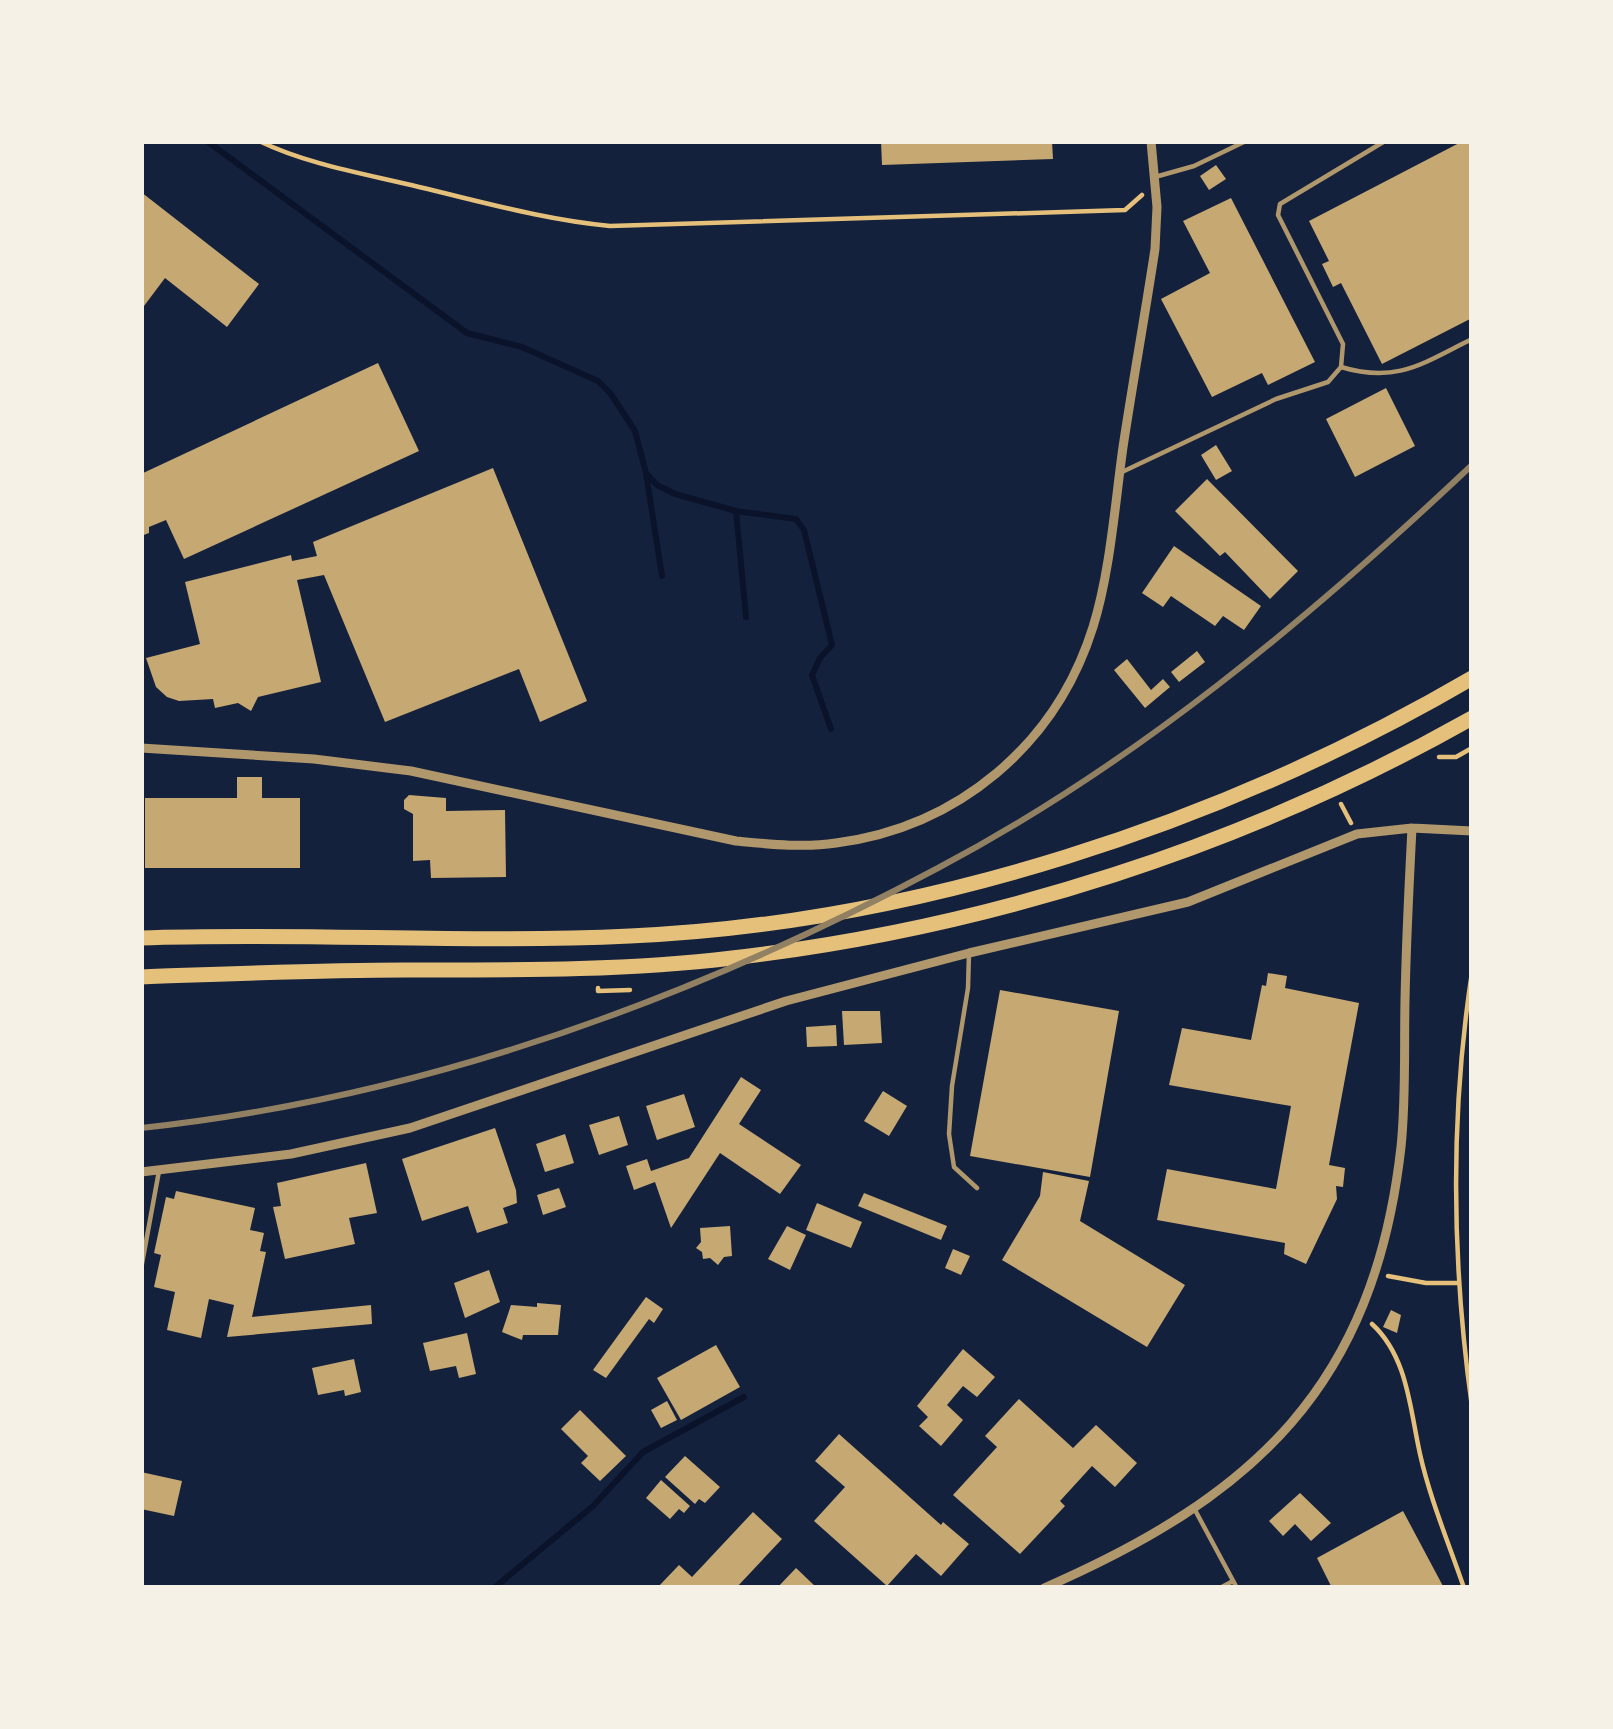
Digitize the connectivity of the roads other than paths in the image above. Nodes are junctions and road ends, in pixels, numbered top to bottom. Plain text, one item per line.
1 (1150, 141) edge
2 (1246, 141) edge
3 (1385, 141) edge
4 (1155, 181) junction
5 (1472, 339) edge
6 (1341, 367) junction
7 (1119, 473) junction
8 (1472, 678) edge
9 (1472, 718) edge
10 (141, 748) edge
11 (1412, 828) junction
12 (1470, 830) edge
13 (141, 938) edge
14 (969, 953) junction
15 (141, 977) edge
16 (159, 1171) junction
17 (141, 1172) edge
18 (977, 1188) dead end
19 (141, 1269) edge
20 (1196, 1510) junction
21 (1235, 1584) edge
22 (1044, 1588) edge
23 (1220, 1588) edge

1 - 4 street
2 - 4 lane
3 - 6 lane
4 - 7 street
5 - 6 lane
6 - 7 lane
7 - 10 street
8 - 13 main road
9 - 15 main road
11 - 12 street
11 - 14 street
11 - 20 street
14 - 16 street
14 - 18 lane
16 - 17 street
16 - 19 lane
20 - 21 lane
20 - 22 street
21 - 23 lane

